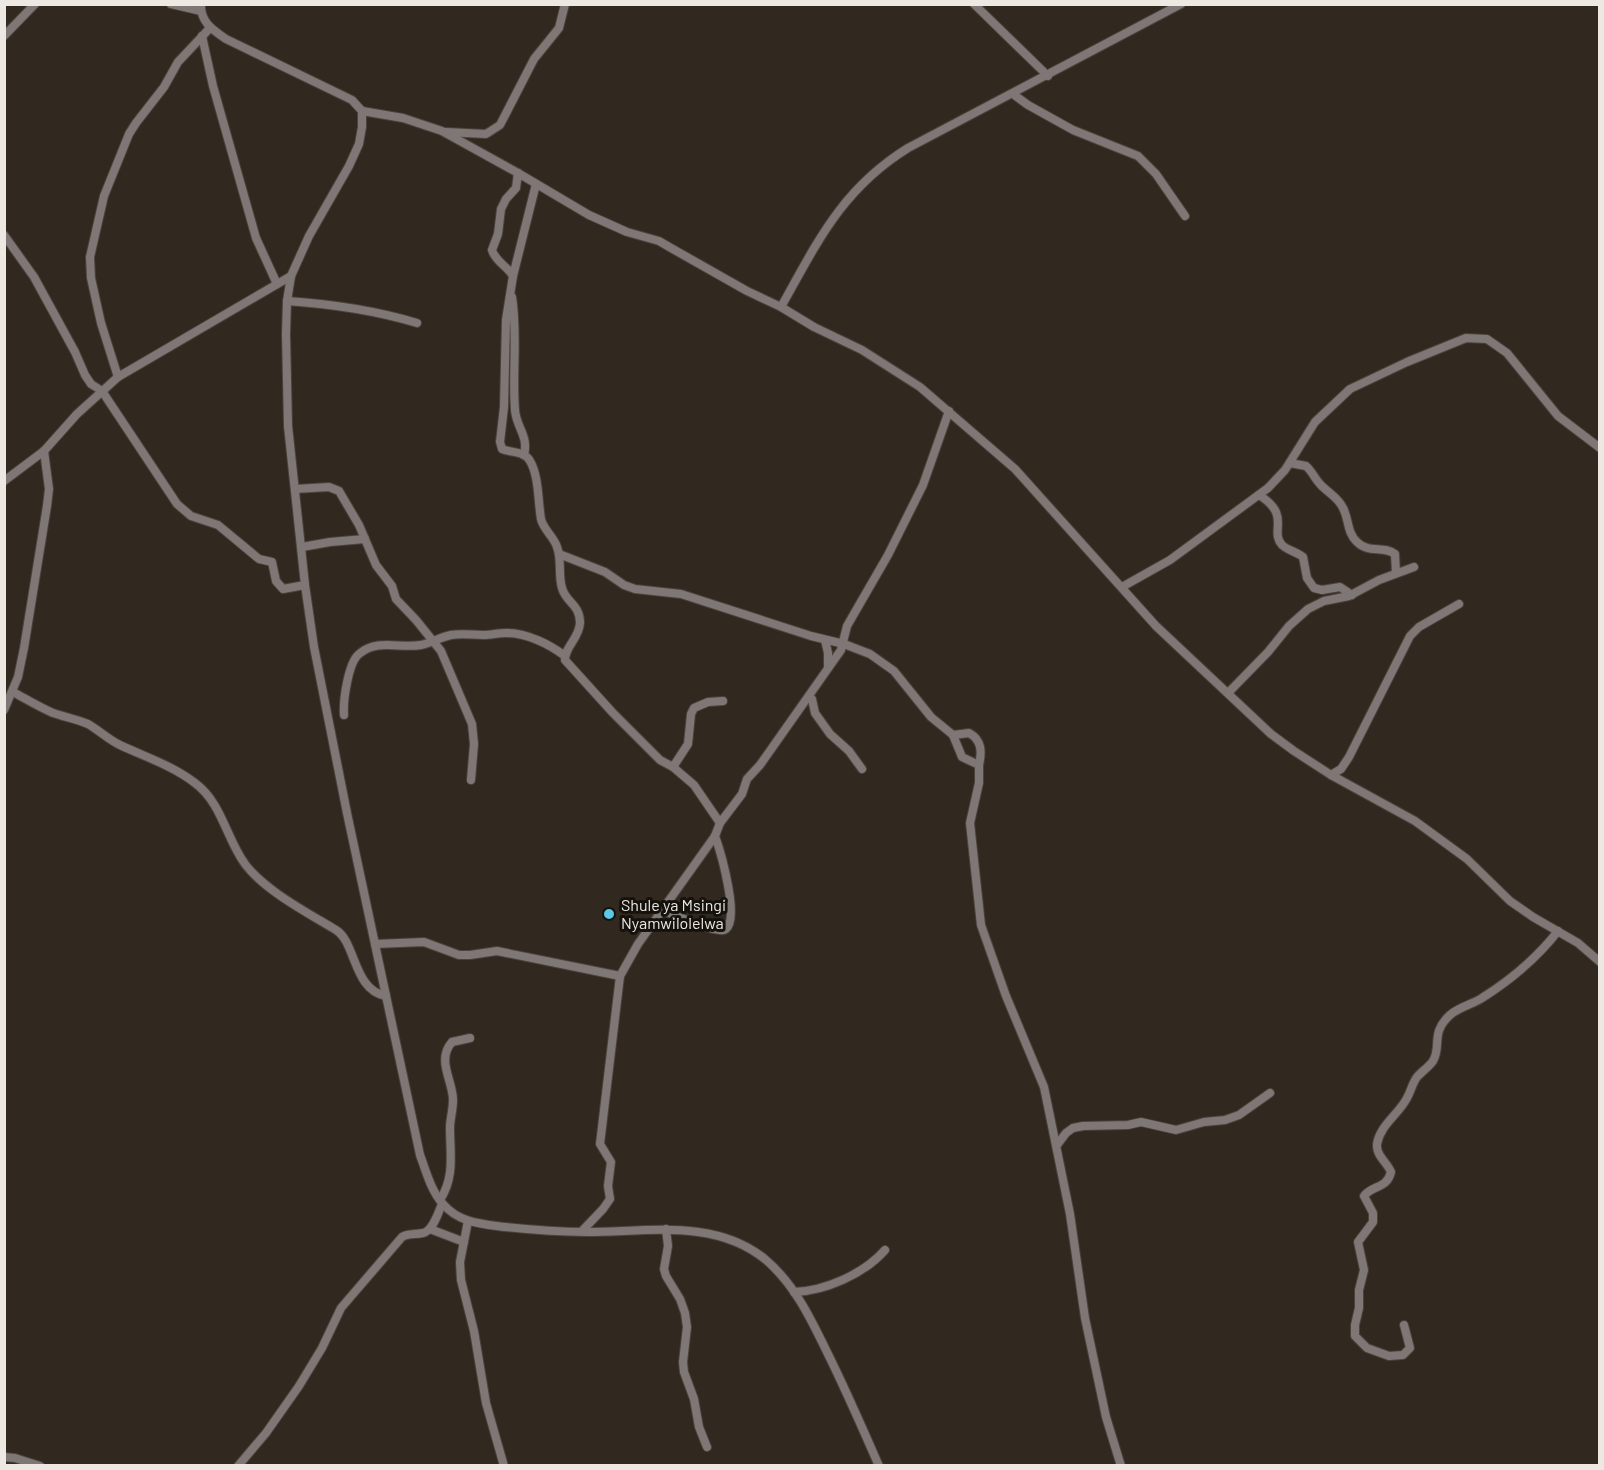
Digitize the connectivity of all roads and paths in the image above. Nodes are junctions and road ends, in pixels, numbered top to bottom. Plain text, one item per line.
1 (35, 4) edge
2 (171, 4) edge
3 (565, 4) edge
4 (974, 4) edge
5 (1181, 4) edge
6 (201, 8) edge
7 (210, 28) junction
8 (4, 36) edge
9 (202, 36) junction
10 (1048, 76) junction
11 (1013, 94) junction
12 (362, 111) junction
13 (442, 131) junction
14 (518, 173) junction
15 (536, 184) junction
16 (1185, 216) dead end
17 (4, 235) edge
18 (291, 276) junction
19 (513, 276) junction
20 (278, 284) junction
21 (511, 289) junction
22 (287, 301) junction
23 (782, 307) junction
24 (417, 323) dead end
25 (118, 377) junction
26 (102, 391) junction
27 (949, 411) junction
28 (1599, 448) edge
29 (45, 451) junction
30 (524, 455) junction
31 (1290, 463) junction
32 (4, 482) edge
33 (295, 489) junction
34 (1260, 495) junction
35 (365, 539) junction
36 (302, 547) junction
37 (560, 554) junction
38 (1414, 567) dead end
39 (1396, 573) junction
40 (305, 585) junction
41 (1122, 587) junction
42 (1352, 595) junction
43 (1459, 604) dead end
44 (825, 640) junction
45 (434, 641) junction
46 (844, 644) junction
47 (565, 656) junction
48 (828, 667) junction
49 (13, 692) junction
50 (1228, 693) junction
51 (809, 696) junction
52 (6, 701) edge
53 (723, 701) dead end
54 (4, 710) edge
55 (344, 715) dead end
56 (953, 735) junction
57 (979, 765) junction
58 (673, 767) junction
59 (862, 769) dead end
60 (1331, 775) junction
61 (471, 780) dead end
62 (720, 823) junction
63 (715, 836) junction
64 (662, 910) junction
65 (1558, 931) junction
66 (375, 944) junction
67 (1599, 962) edge
68 (620, 976) junction
69 (386, 996) junction
70 (470, 1038) dead end
71 (1270, 1093) dead end
72 (1057, 1145) junction
73 (441, 1202) junction
74 (468, 1221) junction
75 (430, 1228) junction
76 (666, 1229) junction
77 (582, 1232) junction
78 (464, 1242) junction
79 (885, 1250) dead end
80 (794, 1292) junction
81 (1404, 1325) dead end
82 (707, 1447) dead end
83 (4, 1457) edge
84 (40, 1466) edge
85 (238, 1466) edge
86 (504, 1466) edge
87 (879, 1466) edge
88 (1121, 1466) edge

1 - 8 street
2 - 6 street
3 - 13 street
4 - 10 street
5 - 10 street
6 - 7 street
7 - 9 street
7 - 12 street
9 - 20 street
9 - 25 street
10 - 11 street
11 - 16 street
11 - 23 street
12 - 13 street
12 - 18 street
13 - 14 street
14 - 15 street
14 - 19 street
15 - 19 street
15 - 23 street
17 - 26 street
18 - 20 street
18 - 22 street
19 - 21 street
20 - 25 street
21 - 30 street
21 - 30 street
22 - 24 street
22 - 33 street
23 - 27 street
25 - 26 street
26 - 29 street
26 - 40 street
27 - 41 street
27 - 46 street
28 - 31 street
29 - 32 street
29 - 49 street
30 - 37 street
31 - 34 street
31 - 39 street
33 - 35 street
33 - 36 street
34 - 41 street
34 - 42 street
35 - 36 street
35 - 45 street
36 - 40 street
37 - 44 street
37 - 47 street
38 - 39 street
39 - 42 street
40 - 66 street
41 - 50 street
42 - 50 street
43 - 60 street
44 - 46 street
44 - 48 street
45 - 47 street
45 - 55 street
45 - 61 street
46 - 48 street
46 - 56 street
47 - 58 street
48 - 51 street
49 - 52 street
49 - 69 street
50 - 60 street
51 - 59 street
51 - 62 street
52 - 54 street
53 - 58 street
56 - 57 street
56 - 57 street
57 - 72 street
58 - 62 street
60 - 65 street
62 - 63 street
63 - 64 street
63 - 64 street
64 - 68 street
65 - 67 street
65 - 81 street
66 - 68 street
66 - 69 street
68 - 77 street
69 - 73 street
70 - 73 street
71 - 72 street
72 - 88 street
73 - 74 street
73 - 75 street
74 - 77 street
74 - 78 street
75 - 78 street
75 - 85 street
76 - 77 street
76 - 80 street
76 - 82 street
78 - 86 street
79 - 80 street
80 - 87 street
83 - 84 street

